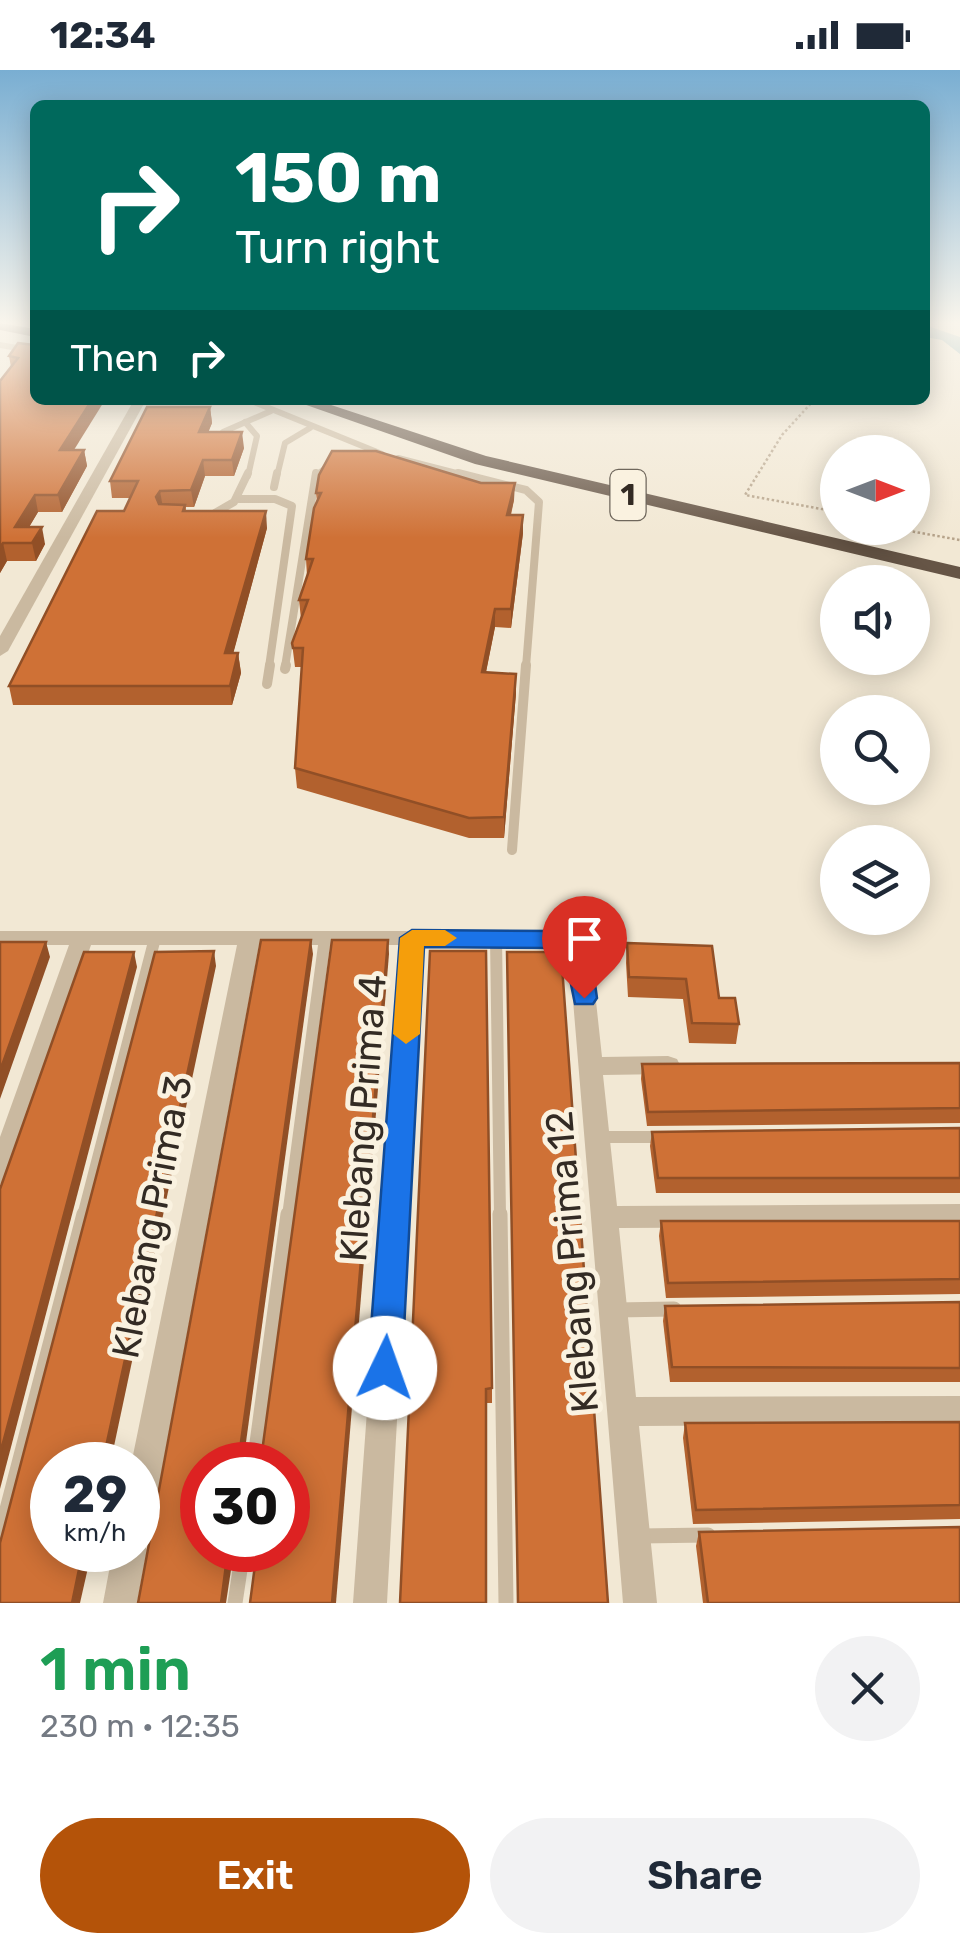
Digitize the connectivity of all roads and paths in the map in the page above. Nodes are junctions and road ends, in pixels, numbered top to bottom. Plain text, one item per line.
1 (137, 405) edge
2 (258, 405) edge
3 (315, 405) edge
4 (345, 405) edge
5 (809, 405) edge
6 (271, 411) junction
7 (245, 422) junction
8 (311, 428) junction
9 (223, 432) edge
10 (366, 450) junction
11 (274, 487) dead end
12 (238, 499) junction
13 (820, 509) edge
14 (210, 514) edge
15 (930, 535) edge
16 (960, 540) edge
17 (960, 562) edge
18 (960, 573) edge
19 (1, 649) edge
20 (286, 668) dead end
21 (266, 684) dead end
22 (512, 850) dead end
23 (0, 938) edge
24 (83, 938) junction
25 (155, 938) junction
26 (249, 938) junction
27 (325, 938) junction
28 (412, 938) junction
29 (496, 938) junction
30 (591, 1066) junction
31 (686, 1066) edge
32 (674, 1136) edge
33 (598, 1137) junction
34 (0, 1173) edge
35 (960, 1215) edge
36 (607, 1217) junction
37 (692, 1309) edge
38 (615, 1310) junction
39 (960, 1410) edge
40 (624, 1412) junction
41 (152, 1442) edge
42 (257, 1442) edge
43 (730, 1534) edge
44 (0, 1536) edge
45 (634, 1536) junction
46 (126, 1572) edge
47 (240, 1572) edge
48 (120, 1603) edge
49 (236, 1603) edge
50 (370, 1603) edge
51 (506, 1603) edge
52 (640, 1603) edge

1 - 19 street
2 - 6 lane
3 - 18 highway, 1
4 - 17 highway, 1
5 - 13 path
6 - 7 lane
6 - 8 lane
7 - 9 lane
7 - 12 lane
8 - 10 lane
8 - 11 lane
10 - 20 lane
10 - 22 lane
12 - 14 lane
12 - 21 lane
15 - 16 path
23 - 24 street
24 - 25 street
24 - 34 street
25 - 26 street
25 - 44 lane
26 - 27 street
26 - 41 street, Klebang Prima 3
27 - 28 street
27 - 42 lane
28 - 29 street
28 - 50 street, Klebang Prima 4
29 - 30 street, Klebang Prima 12
29 - 51 lane
30 - 31 street
30 - 33 street, Klebang Prima 12
32 - 33 lane
33 - 36 street, Klebang Prima 12
35 - 36 street
36 - 38 street, Klebang Prima 12
37 - 38 lane
38 - 40 street, Klebang Prima 12
39 - 40 street
40 - 45 street, Klebang Prima 12
43 - 45 lane
45 - 52 street, Klebang Prima 12
46 - 48 street
47 - 49 lane

